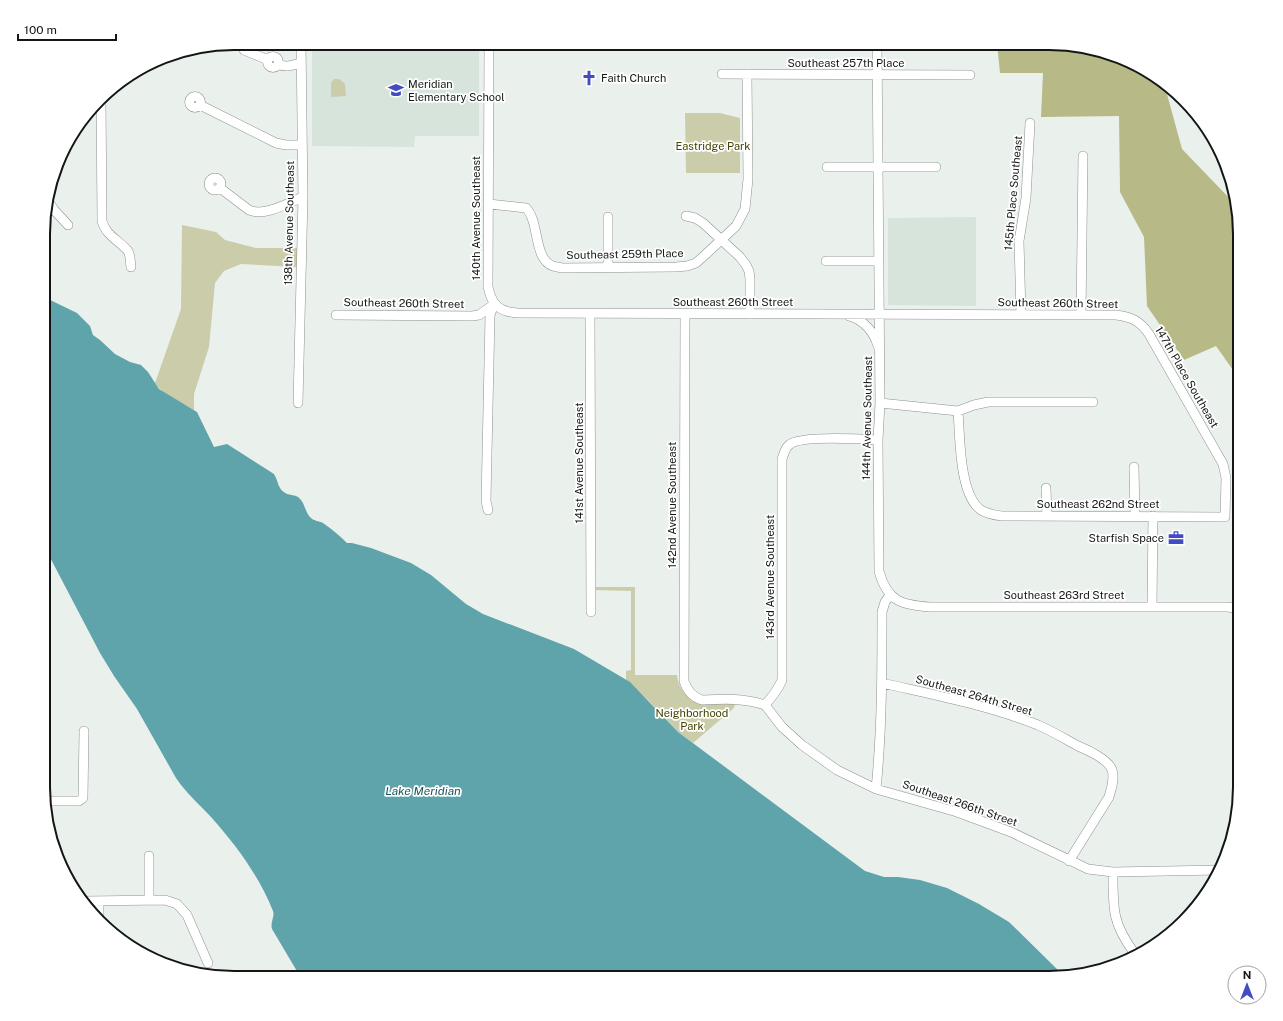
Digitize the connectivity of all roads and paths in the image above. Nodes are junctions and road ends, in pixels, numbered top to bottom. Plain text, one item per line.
1 (244, 50) dead end
2 (301, 50) edge
3 (489, 50) edge
4 (877, 50) edge
5 (301, 63) junction
6 (722, 74) dead end
7 (747, 74) junction
8 (878, 75) junction
9 (970, 75) dead end
10 (200, 105) dead end
11 (101, 107) edge
12 (1030, 123) dead end
13 (302, 145) junction
14 (1083, 156) dead end
15 (827, 166) dead end
16 (879, 167) junction
17 (936, 167) dead end
18 (220, 188) dead end
19 (303, 198) junction
20 (489, 204) junction
21 (52, 208) edge
22 (686, 216) dead end
23 (608, 217) dead end
24 (68, 225) dead end
25 (721, 240) junction
26 (826, 261) dead end
27 (879, 261) junction
28 (131, 267) dead end
29 (608, 267) junction
30 (494, 304) junction
31 (590, 313) junction
32 (685, 314) junction
33 (750, 314) junction
34 (840, 314) junction
35 (880, 314) junction
36 (1021, 314) junction
37 (336, 315) dead end
38 (1081, 315) junction
39 (1136, 320) joint
40 (880, 354) junction
41 (298, 402) dead end
42 (1093, 402) dead end
43 (880, 403) junction
44 (958, 411) junction
45 (878, 440) junction
46 (1134, 467) dead end
47 (1046, 488) dead end
48 (488, 510) dead end
49 (1047, 516) junction
50 (1135, 516) junction
51 (1153, 516) junction
52 (1225, 517) joint
53 (890, 595) junction
54 (1152, 606) junction
55 (1233, 608) edge
56 (591, 612) dead end
57 (882, 683) junction
58 (765, 705) junction
59 (84, 731) dead end
60 (876, 788) junction
61 (50, 801) edge
62 (149, 856) dead end
63 (1069, 861) junction
64 (1213, 870) edge
65 (1114, 872) junction
66 (149, 900) junction
67 (90, 901) edge
68 (99, 901) junction
69 (99, 911) edge
70 (1132, 951) edge
71 (208, 963) dead end

1 - 5 street
2 - 5 street, 138th Avenue Southeast
3 - 20 street, 140th Avenue Southeast
4 - 8 street, 144th Avenue Southeast
5 - 13 street, 138th Avenue Southeast
6 - 7 street, Southeast 257th Place
7 - 8 street, Southeast 257th Place
7 - 25 street
8 - 9 street, Southeast 257th Place
8 - 16 street, 144th Avenue Southeast
10 - 13 street
11 - 28 street
12 - 36 street, 145th Place Southeast
13 - 19 street, 138th Avenue Southeast
14 - 38 street
15 - 16 street
16 - 17 street
16 - 27 street, 144th Avenue Southeast
18 - 19 street
19 - 41 street, 138th Avenue Southeast
20 - 29 street, Southeast 259th Place
20 - 30 street, 140th Avenue Southeast
21 - 24 street
22 - 25 street
23 - 29 street
25 - 29 street, Southeast 259th Place
25 - 33 street
26 - 27 street
27 - 35 street, 144th Avenue Southeast
30 - 31 street, Southeast 260th Street
30 - 37 street, Southeast 260th Street
30 - 48 street, 140th Avenue Southeast
31 - 32 street, Southeast 260th Street
31 - 56 street, 141st Avenue Southeast
32 - 33 street, Southeast 260th Street
32 - 58 street, 142nd Avenue Southeast
33 - 34 street, Southeast 260th Street
34 - 35 street, Southeast 260th Street
34 - 40 street
35 - 36 street, Southeast 260th Street
35 - 40 street, 144th Avenue Southeast
36 - 38 street, Southeast 260th Street
38 - 39 street, Southeast 260th Street
39 - 52 street, 147th Place Southeast
40 - 43 street, 144th Avenue Southeast
42 - 44 street
43 - 44 street
43 - 45 street, 144th Avenue Southeast
44 - 49 street, Southeast 262nd Street
45 - 53 street, 144th Avenue Southeast
45 - 58 street, 143rd Avenue Southeast
46 - 50 street
47 - 49 street
49 - 50 street, Southeast 262nd Street
50 - 51 street, Southeast 262nd Street
51 - 52 street, Southeast 262nd Street
51 - 54 street
53 - 54 street, Southeast 263rd Street
53 - 57 street
54 - 55 street, Southeast 263rd Street
57 - 60 street
57 - 63 street, Southeast 264th Street
58 - 60 street, Southeast 266th Street
59 - 61 street
60 - 63 street, Southeast 266th Street
62 - 66 street
63 - 65 street, Southeast 266th Street
64 - 65 street, Southeast 266th Street
65 - 70 street
66 - 68 street
66 - 71 street
67 - 68 street
68 - 69 street

